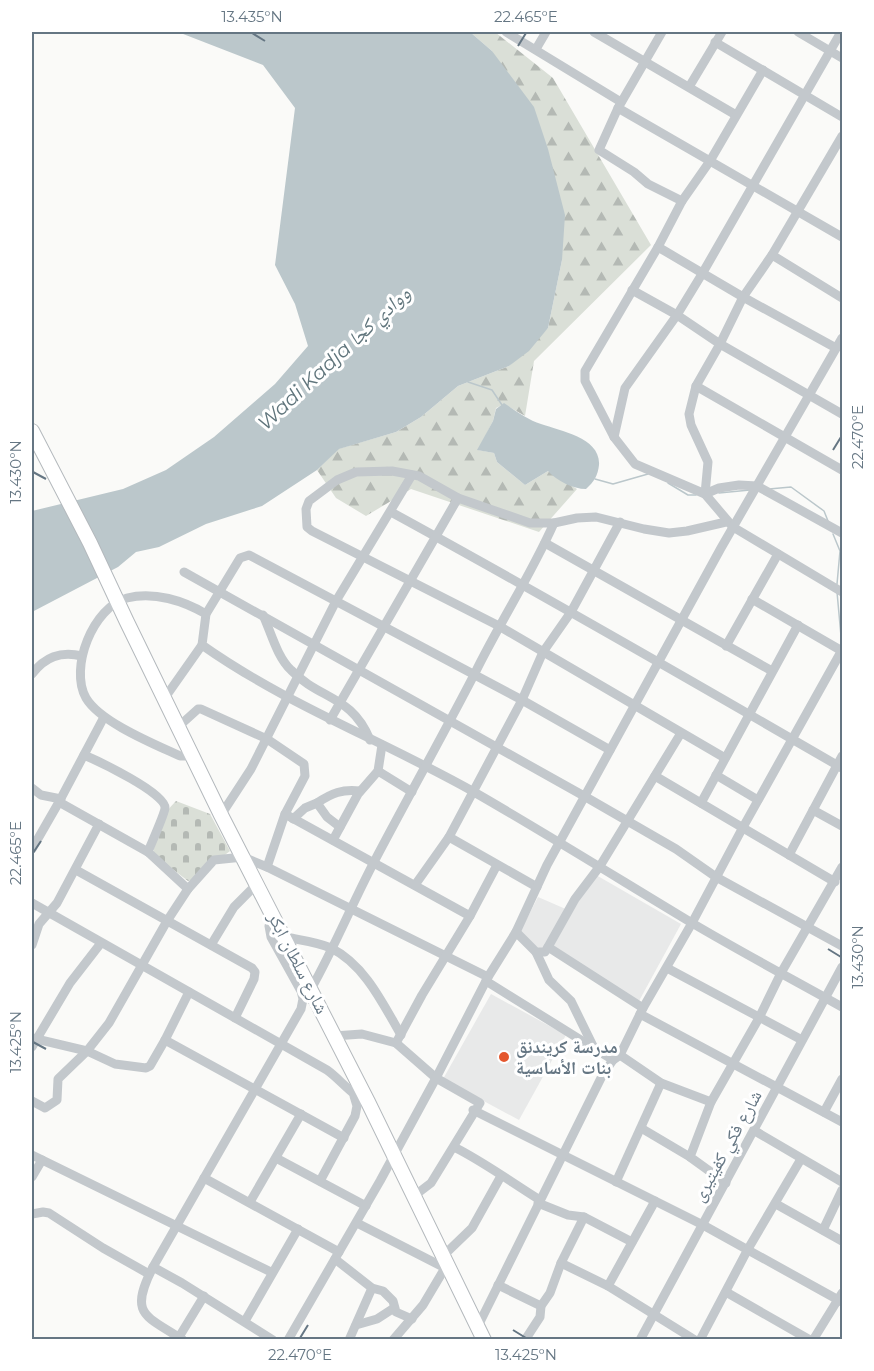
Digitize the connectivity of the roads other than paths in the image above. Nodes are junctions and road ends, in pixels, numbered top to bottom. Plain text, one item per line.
1 (506, 32) edge
2 (546, 32) edge
3 (662, 32) edge
4 (722, 32) edge
5 (798, 32) edge
6 (841, 32) edge
7 (598, 33) edge
8 (715, 42) junction
9 (536, 49) junction
10 (830, 51) junction
11 (843, 58) edge
12 (644, 62) junction
13 (763, 70) junction
14 (689, 87) junction
15 (805, 95) junction
16 (620, 105) junction
17 (736, 115) junction
18 (843, 117) edge
19 (843, 136) edge
20 (838, 154) edge
21 (710, 161) junction
22 (753, 186) junction
23 (682, 201) junction
24 (797, 211) junction
25 (843, 237) edge
26 (658, 247) junction
27 (772, 255) junction
28 (702, 274) junction
29 (632, 290) junction
30 (743, 297) junction
31 (843, 298) edge
32 (677, 315) junction
33 (843, 338) edge
34 (720, 344) junction
35 (836, 348) junction
36 (696, 386) junction
37 (809, 395) junction
38 (843, 414) edge
39 (32, 430) edge
40 (614, 437) junction
41 (785, 437) junction
42 (843, 470) edge
43 (412, 475) junction
44 (757, 486) junction
45 (705, 495) junction
46 (458, 498) junction
47 (391, 512) junction
48 (620, 522) junction
49 (554, 523) junction
50 (730, 525) junction
51 (843, 533) edge
52 (435, 536) junction
53 (545, 543) junction
54 (778, 554) junction
55 (362, 557) junction
56 (594, 570) junction
57 (184, 572) dead end
58 (410, 582) junction
59 (525, 585) junction
60 (221, 591) junction
61 (843, 592) edge
62 (752, 599) junction
63 (336, 601) junction
64 (117, 602) junction
65 (571, 612) junction
66 (206, 614) junction
67 (263, 615) junction
68 (682, 621) junction
69 (798, 625) junction
70 (499, 626) junction
71 (384, 627) junction
72 (313, 644) junction
73 (202, 645) junction
74 (726, 646) junction
75 (842, 650) edge
76 (543, 652) junction
77 (82, 656) junction
78 (659, 664) junction
79 (360, 669) junction
80 (772, 671) junction
81 (32, 674) edge
82 (473, 675) junction
83 (299, 678) junction
84 (288, 698) junction
85 (164, 699) junction
86 (522, 700) junction
87 (340, 702) junction
88 (635, 705) junction
89 (749, 715) junction
90 (104, 717) junction
91 (330, 720) junction
92 (451, 721) junction
93 (178, 727) junction
94 (681, 732) junction
95 (267, 739) junction
96 (370, 740) junction
97 (794, 740) junction
98 (382, 746) junction
99 (498, 748) junction
100 (610, 750) junction
101 (84, 754) junction
102 (192, 756) junction
103 (725, 758) junction
104 (841, 763) edge
105 (427, 766) junction
106 (378, 771) junction
107 (716, 775) junction
108 (655, 776) junction
109 (32, 788) edge
110 (360, 791) junction
111 (412, 792) junction
112 (474, 792) junction
113 (585, 796) junction
114 (758, 800) junction
115 (60, 801) junction
116 (317, 803) junction
117 (701, 803) junction
118 (813, 810) junction
119 (221, 815) junction
120 (289, 816) junction
121 (628, 822) junction
122 (99, 824) junction
123 (843, 826) edge
124 (340, 827) junction
125 (742, 829) junction
126 (448, 837) junction
127 (333, 840) junction
128 (560, 843) junction
129 (32, 849) edge
130 (148, 852) junction
131 (789, 855) junction
132 (243, 857) junction
133 (374, 862) junction
134 (497, 865) junction
135 (600, 866) junction
136 (267, 867) junction
137 (843, 867) edge
138 (76, 870) junction
139 (716, 877) junction
140 (835, 882) junction
141 (257, 884) junction
142 (415, 885) junction
143 (537, 887) junction
144 (188, 889) junction
145 (32, 903) edge
146 (351, 908) junction
147 (50, 913) junction
148 (273, 913) junction
149 (470, 916) junction
150 (167, 921) junction
151 (692, 923) junction
152 (808, 927) junction
153 (516, 932) junction
154 (285, 937) junction
155 (101, 943) junction
156 (32, 945) edge
157 (211, 945) junction
158 (843, 946) edge
159 (548, 947) junction
160 (333, 949) junction
161 (536, 952) junction
162 (445, 956) junction
163 (143, 965) junction
164 (843, 967) edge
165 (667, 968) junction
166 (781, 973) junction
167 (487, 979) junction
168 (311, 989) junction
169 (189, 992) junction
170 (825, 997) junction
171 (843, 1007) edge
172 (642, 1011) junction
173 (235, 1018) junction
174 (759, 1018) junction
175 (334, 1036) junction
176 (399, 1039) junction
177 (165, 1040) junction
178 (802, 1040) junction
179 (32, 1041) edge
180 (281, 1044) junction
181 (594, 1047) junction
182 (87, 1051) junction
183 (617, 1057) junction
184 (734, 1063) junction
185 (436, 1078) junction
186 (843, 1079) edge
187 (661, 1083) junction
188 (778, 1087) junction
189 (255, 1089) junction
190 (354, 1095) junction
191 (32, 1101) edge
192 (368, 1102) junction
193 (711, 1102) junction
194 (474, 1110) junction
195 (824, 1112) junction
196 (301, 1114) junction
197 (843, 1122) edge
198 (641, 1128) junction
199 (755, 1131) junction
200 (344, 1138) junction
201 (454, 1147) junction
202 (562, 1154) junction
203 (32, 1155) edge
204 (393, 1155) junction
205 (690, 1157) junction
206 (276, 1158) junction
207 (801, 1159) junction
208 (42, 1160) junction
209 (501, 1176) junction
210 (32, 1177) edge
211 (204, 1178) junction
212 (320, 1181) junction
213 (616, 1182) junction
214 (843, 1182) edge
215 (726, 1183) junction
216 (843, 1190) edge
217 (414, 1196) junction
218 (655, 1201) junction
219 (250, 1202) junction
220 (539, 1202) junction
221 (776, 1204) junction
222 (366, 1206) junction
223 (32, 1214) edge
224 (584, 1217) junction
225 (357, 1223) junction
226 (703, 1225) junction
227 (177, 1226) junction
228 (297, 1229) junction
229 (823, 1230) junction
230 (843, 1240) edge
231 (632, 1242) junction
232 (748, 1250) junction
233 (337, 1256) junction
234 (561, 1263) junction
235 (447, 1265) junction
236 (151, 1271) junction
237 (271, 1272) junction
238 (498, 1285) junction
239 (608, 1286) junction
240 (372, 1288) junction
241 (726, 1292) junction
242 (204, 1296) junction
243 (841, 1298) edge
244 (541, 1306) junction
245 (394, 1308) junction
246 (655, 1314) junction
247 (412, 1319) junction
248 (245, 1321) junction
249 (356, 1325) junction
250 (478, 1326) junction
251 (181, 1338) edge
252 (273, 1340) edge
253 (288, 1340) edge
254 (349, 1340) edge
255 (393, 1340) edge
256 (484, 1340) edge
257 (525, 1340) edge
258 (640, 1340) edge
259 (695, 1340) edge
260 (700, 1340) edge
261 (811, 1340) edge

1 - 9 street
2 - 9 street
3 - 12 street
4 - 8 street
5 - 10 street
6 - 10 street
7 - 12 street
8 - 13 street
8 - 14 street
9 - 16 street
10 - 11 street
10 - 15 street
12 - 14 street
12 - 16 street
13 - 15 street
13 - 17 street
14 - 17 street
15 - 18 street
15 - 22 street
16 - 21 street
16 - 23 street
17 - 21 street
19 - 20 street
20 - 24 street
21 - 22 street
21 - 23 street
22 - 24 street
22 - 28 street
23 - 26 street
24 - 25 street
24 - 27 street
26 - 28 street
26 - 29 street
27 - 30 street
27 - 31 street
28 - 30 street
28 - 32 street
29 - 32 street
29 - 40 street
30 - 34 street
30 - 35 street
32 - 34 street
32 - 40 street
33 - 35 street
34 - 36 street
34 - 37 street
35 - 37 street
36 - 41 street
36 - 45 street
37 - 38 street
37 - 41 street
39 - 64 highway, شارع سلطان ابكر
40 - 45 street
41 - 42 street
41 - 44 street
43 - 46 street
43 - 47 street
43 - 55 street
44 - 45 street
44 - 50 street
44 - 51 street
45 - 50 street
46 - 49 street
46 - 52 street
47 - 52 street
47 - 55 street
48 - 49 street
48 - 50 street
48 - 56 street
49 - 53 street
50 - 54 street
50 - 68 street
52 - 58 street
52 - 59 street
53 - 56 street
53 - 59 street
54 - 61 street
54 - 62 street
55 - 58 street
55 - 63 street
56 - 65 street
56 - 68 street
57 - 60 street
58 - 70 street
58 - 71 street
59 - 65 street
59 - 70 street
60 - 63 street
60 - 66 street
60 - 67 street
62 - 69 street
62 - 74 street
63 - 71 street
63 - 72 street
64 - 66 street
64 - 77 street
64 - 85 highway, شارع سلطان ابكر
65 - 76 street
65 - 78 street
66 - 73 street
67 - 72 street
67 - 83 street
68 - 74 street
68 - 78 street
69 - 75 street
69 - 80 street
70 - 76 street
70 - 82 street
71 - 79 street
71 - 82 street
72 - 79 street
72 - 83 street
73 - 84 street
73 - 85 street
74 - 80 street
75 - 97 street
76 - 86 street
76 - 88 street
77 - 81 street
77 - 90 street
78 - 88 street
78 - 89 street
79 - 87 street
79 - 92 street
80 - 89 street
82 - 86 street
82 - 92 street
83 - 84 street
83 - 87 street
84 - 91 street
84 - 95 street
85 - 93 highway, شارع سلطان ابكر
86 - 99 street
86 - 100 street
87 - 91 street
87 - 96 street
88 - 94 street
88 - 100 street
89 - 97 street
89 - 103 street
90 - 101 street
90 - 102 street
91 - 96 street
92 - 99 street
92 - 105 street
93 - 95 street
93 - 102 highway, شارع سلطان ابكر
94 - 103 street
94 - 108 street
95 - 119 street
95 - 120 street
96 - 98 street
97 - 104 street
97 - 114 street
98 - 105 street
98 - 106 street
99 - 112 street
99 - 113 street
100 - 113 street
101 - 115 street
101 - 130 street
102 - 119 highway, شارع سلطان ابكر
103 - 107 street
104 - 118 street
105 - 111 street
105 - 112 street
106 - 110 street
106 - 111 street
107 - 114 street
107 - 117 street
108 - 117 street
108 - 121 street
109 - 115 street
110 - 116 street
110 - 124 street
111 - 133 street
112 - 126 street
112 - 128 street
113 - 121 street
113 - 128 street
114 - 125 street
115 - 122 street
115 - 129 street
116 - 120 street
116 - 124 street
117 - 125 street
118 - 123 street
118 - 131 street
119 - 132 highway, شارع سلطان ابكر
120 - 127 street
120 - 136 street
121 - 135 street
121 - 139 street
122 - 130 street
122 - 138 street
124 - 127 street
125 - 131 street
125 - 139 street
126 - 134 street
126 - 142 street
127 - 133 street
128 - 135 street
128 - 143 street
130 - 144 street
131 - 140 street
132 - 136 street
132 - 141 highway, شارع سلطان ابكر
132 - 144 street
133 - 142 street
133 - 146 street
134 - 143 street
134 - 149 street
135 - 151 street
135 - 159 street
136 - 146 street
137 - 140 street
138 - 147 street
138 - 150 street
139 - 151 street
139 - 152 street
140 - 152 street
141 - 148 highway, شارع سلطان ابكر
141 - 157 street
142 - 149 street
143 - 153 street
144 - 150 street
145 - 147 street
146 - 160 street
146 - 162 street
147 - 155 street
147 - 156 street
148 - 154 highway, شارع سلطان ابكر
148 - 180 street
149 - 162 street
150 - 157 street
150 - 163 street
151 - 165 street
151 - 166 street
152 - 158 street
152 - 166 street
153 - 161 street
153 - 167 street
154 - 160 street
154 - 168 highway, شارع سلطان ابكر
155 - 163 street
155 - 179 street
157 - 173 street
159 - 161 street
159 - 172 street
160 - 168 street
160 - 176 street
161 - 181 street
162 - 167 street
162 - 176 street
163 - 169 street
163 - 182 street
164 - 170 street, شارع فكي كفيتيرى
165 - 172 street
165 - 174 street
166 - 170 street
166 - 174 street
167 - 181 street
167 - 185 street
168 - 175 highway, شارع سلطان ابكر
169 - 173 street
169 - 177 street
170 - 171 street
170 - 178 street, شارع فكي كفيتيرى
172 - 183 street
172 - 184 street
173 - 180 street
174 - 178 street
174 - 184 street
175 - 176 street
175 - 192 highway, شارع سلطان ابكر
176 - 185 street
177 - 182 street
177 - 189 street
178 - 188 street, شارع فكي كفيتيرى
179 - 182 street
180 - 189 street
180 - 190 street
181 - 183 street
182 - 191 street
183 - 187 street
183 - 202 street
184 - 188 street
184 - 193 street
185 - 194 street
185 - 204 street
186 - 195 street
187 - 193 street
187 - 198 street
188 - 195 street
188 - 199 street, شارع فكي كفيتيرى
189 - 196 street
189 - 211 street
190 - 192 street
190 - 200 street
192 - 204 highway, شارع سلطان ابكر
193 - 205 street
194 - 201 street
194 - 202 street
195 - 197 street
196 - 200 street
196 - 206 street
198 - 205 street
198 - 213 street
199 - 207 street
199 - 215 street, شارع فكي كفيتيرى
200 - 212 street
201 - 209 street
201 - 217 street
202 - 213 street
202 - 220 street
203 - 208 street
204 - 217 highway, شارع سلطان ابكر
204 - 222 street
205 - 215 street
206 - 212 street
206 - 219 street
207 - 214 street
207 - 221 street
208 - 210 street
208 - 227 street
209 - 220 street
209 - 235 street
211 - 219 street
211 - 227 street
212 - 222 street
213 - 218 street
215 - 226 street, شارع فكي كفيتيرى
216 - 229 street
217 - 235 highway, شارع سلطان ابكر
218 - 226 street
218 - 231 street
219 - 228 street
220 - 224 street
220 - 238 street
221 - 229 street
221 - 232 street
222 - 225 street
223 - 236 street
224 - 231 street
224 - 234 street
225 - 233 street
225 - 235 street
226 - 232 street
226 - 246 street, شارع فكي كفيتيرى
227 - 236 street
227 - 237 street
228 - 233 street
228 - 237 street
229 - 230 street
231 - 239 street
232 - 241 street
232 - 243 street
233 - 240 street
233 - 253 street
234 - 239 street
234 - 244 street
235 - 247 street
235 - 250 highway, شارع سلطان ابكر
236 - 242 street
236 - 251 street
237 - 248 street
238 - 244 street
238 - 250 street
239 - 246 street
240 - 245 street
240 - 249 street
241 - 260 street
241 - 261 street
242 - 248 street
242 - 251 street
243 - 261 street
244 - 257 street
245 - 247 street
245 - 249 street
246 - 258 street, شارع فكي كفيتيرى
246 - 259 street
247 - 255 street
248 - 252 street
249 - 254 street
250 - 256 highway, شارع سلطان ابكر

